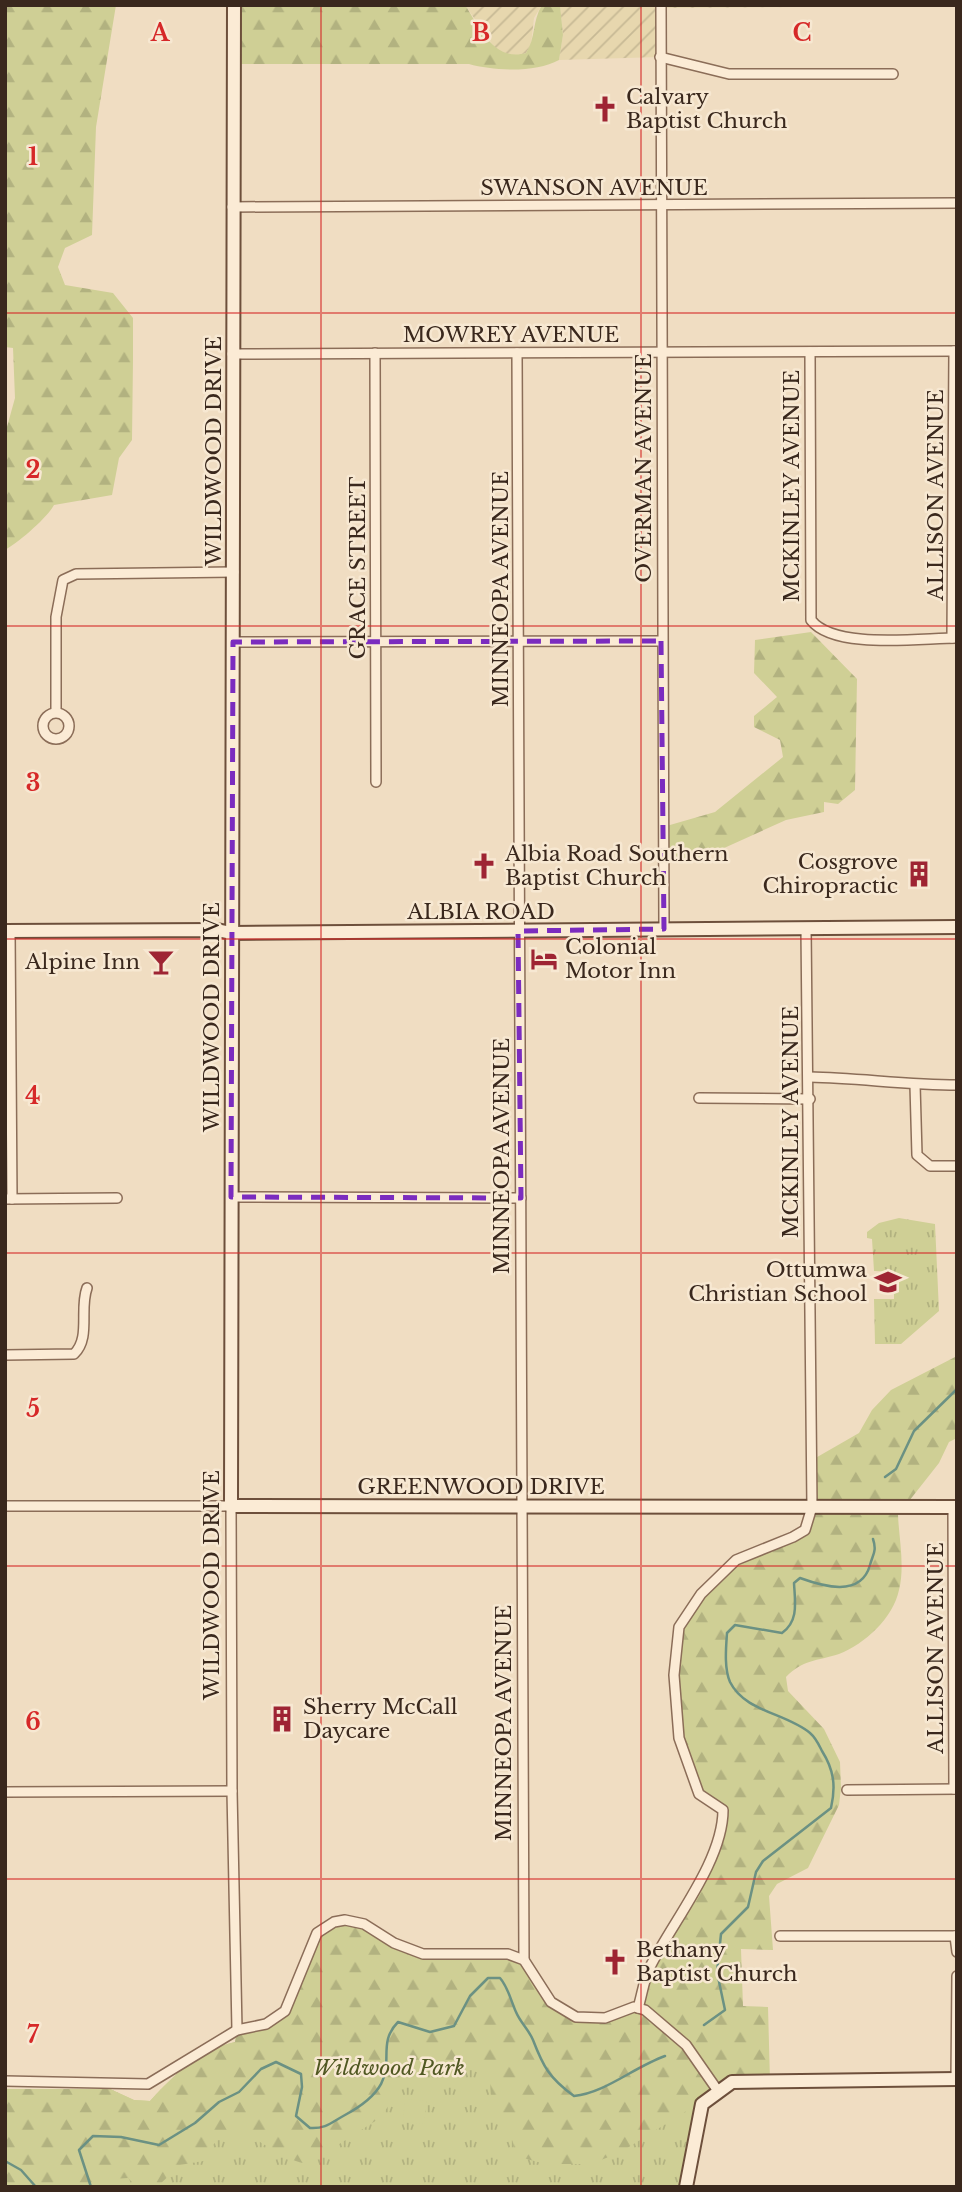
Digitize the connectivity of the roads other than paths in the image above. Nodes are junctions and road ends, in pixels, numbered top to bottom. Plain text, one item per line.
1 (234, 5) edge
2 (661, 7) dead end
3 (660, 57) junction
4 (893, 74) dead end
5 (957, 204) edge
6 (662, 205) junction
7 (232, 207) junction
8 (955, 351) edge
9 (660, 352) junction
10 (810, 352) junction
11 (375, 353) junction
12 (517, 353) junction
13 (232, 354) junction
14 (234, 572) junction
15 (955, 638) edge
16 (661, 641) junction
17 (233, 642) junction
18 (375, 642) junction
19 (519, 643) junction
20 (56, 712) dead end
21 (376, 782) dead end
22 (957, 927) edge
23 (806, 928) junction
24 (664, 929) junction
25 (518, 930) junction
26 (8, 931) edge
27 (231, 933) junction
28 (810, 1077) junction
29 (915, 1085) junction
30 (957, 1085) edge
31 (699, 1098) dead end
32 (810, 1099) junction
33 (957, 1166) edge
34 (231, 1197) junction
35 (117, 1198) dead end
36 (520, 1198) junction
37 (9, 1199) edge
38 (87, 1288) dead end
39 (5, 1354) edge
40 (5, 1506) edge
41 (231, 1506) junction
42 (520, 1506) junction
43 (812, 1507) junction
44 (955, 1507) edge
45 (955, 1789) edge
46 (847, 1790) dead end
47 (232, 1791) junction
48 (5, 1792) edge
49 (780, 1936) dead end
50 (956, 1936) edge
51 (957, 1952) edge
52 (524, 1960) junction
53 (957, 1976) edge
54 (638, 2008) junction
55 (237, 2030) junction
56 (957, 2079) edge
57 (5, 2081) edge
58 (718, 2091) junction
59 (686, 2187) edge

1 - 7 street, WILDWOOD DRIVE
2 - 3 street, OVERMAN AVENUE
3 - 4 street
3 - 6 street, OVERMAN AVENUE
5 - 6 street, SWANSON AVENUE
6 - 7 street, SWANSON AVENUE
6 - 9 street, OVERMAN AVENUE
7 - 13 street, WILDWOOD DRIVE
8 - 10 street, MOWREY AVENUE
8 - 15 street, ALLISON AVENUE
9 - 10 street, MOWREY AVENUE
9 - 12 street, MOWREY AVENUE
9 - 16 street, OVERMAN AVENUE
10 - 15 street, MCKINLEY AVENUE
11 - 12 street, MOWREY AVENUE
11 - 13 street, MOWREY AVENUE
11 - 18 street, GRACE STREET
12 - 19 street, MINNEOPA AVENUE
13 - 14 street, WILDWOOD DRIVE
14 - 17 street, WILDWOOD DRIVE
14 - 20 street
16 - 19 street
16 - 24 street, OVERMAN AVENUE
17 - 18 street
17 - 27 street, WILDWOOD DRIVE
18 - 19 street
18 - 21 street, GRACE STREET
19 - 25 street, MINNEOPA AVENUE
22 - 23 street, ALBIA ROAD
23 - 24 street, ALBIA ROAD
23 - 28 street, MCKINLEY AVENUE
24 - 25 street, ALBIA ROAD
25 - 27 street, ALBIA ROAD
25 - 36 street, MINNEOPA AVENUE
26 - 27 street, ALBIA ROAD
26 - 37 street
27 - 34 street, WILDWOOD DRIVE
28 - 29 street
28 - 32 street, MCKINLEY AVENUE
29 - 30 street
29 - 33 street
31 - 32 street
32 - 43 street, MCKINLEY AVENUE
34 - 36 street
34 - 41 street, WILDWOOD DRIVE
35 - 37 street
36 - 42 street, MINNEOPA AVENUE
38 - 39 street
40 - 41 street, GREENWOOD DRIVE
41 - 42 street, GREENWOOD DRIVE
41 - 47 street, WILDWOOD DRIVE
42 - 43 street, GREENWOOD DRIVE
42 - 52 street, MINNEOPA AVENUE
43 - 44 street, GREENWOOD DRIVE
43 - 54 street, MCKINLEY AVENUE
44 - 45 street, ALLISON AVENUE
45 - 46 street
47 - 48 street
47 - 55 street, WILDWOOD DRIVE
49 - 50 street
50 - 51 street
52 - 54 street
52 - 55 street
53 - 56 street
54 - 58 street
55 - 57 street
56 - 58 street
58 - 59 street

